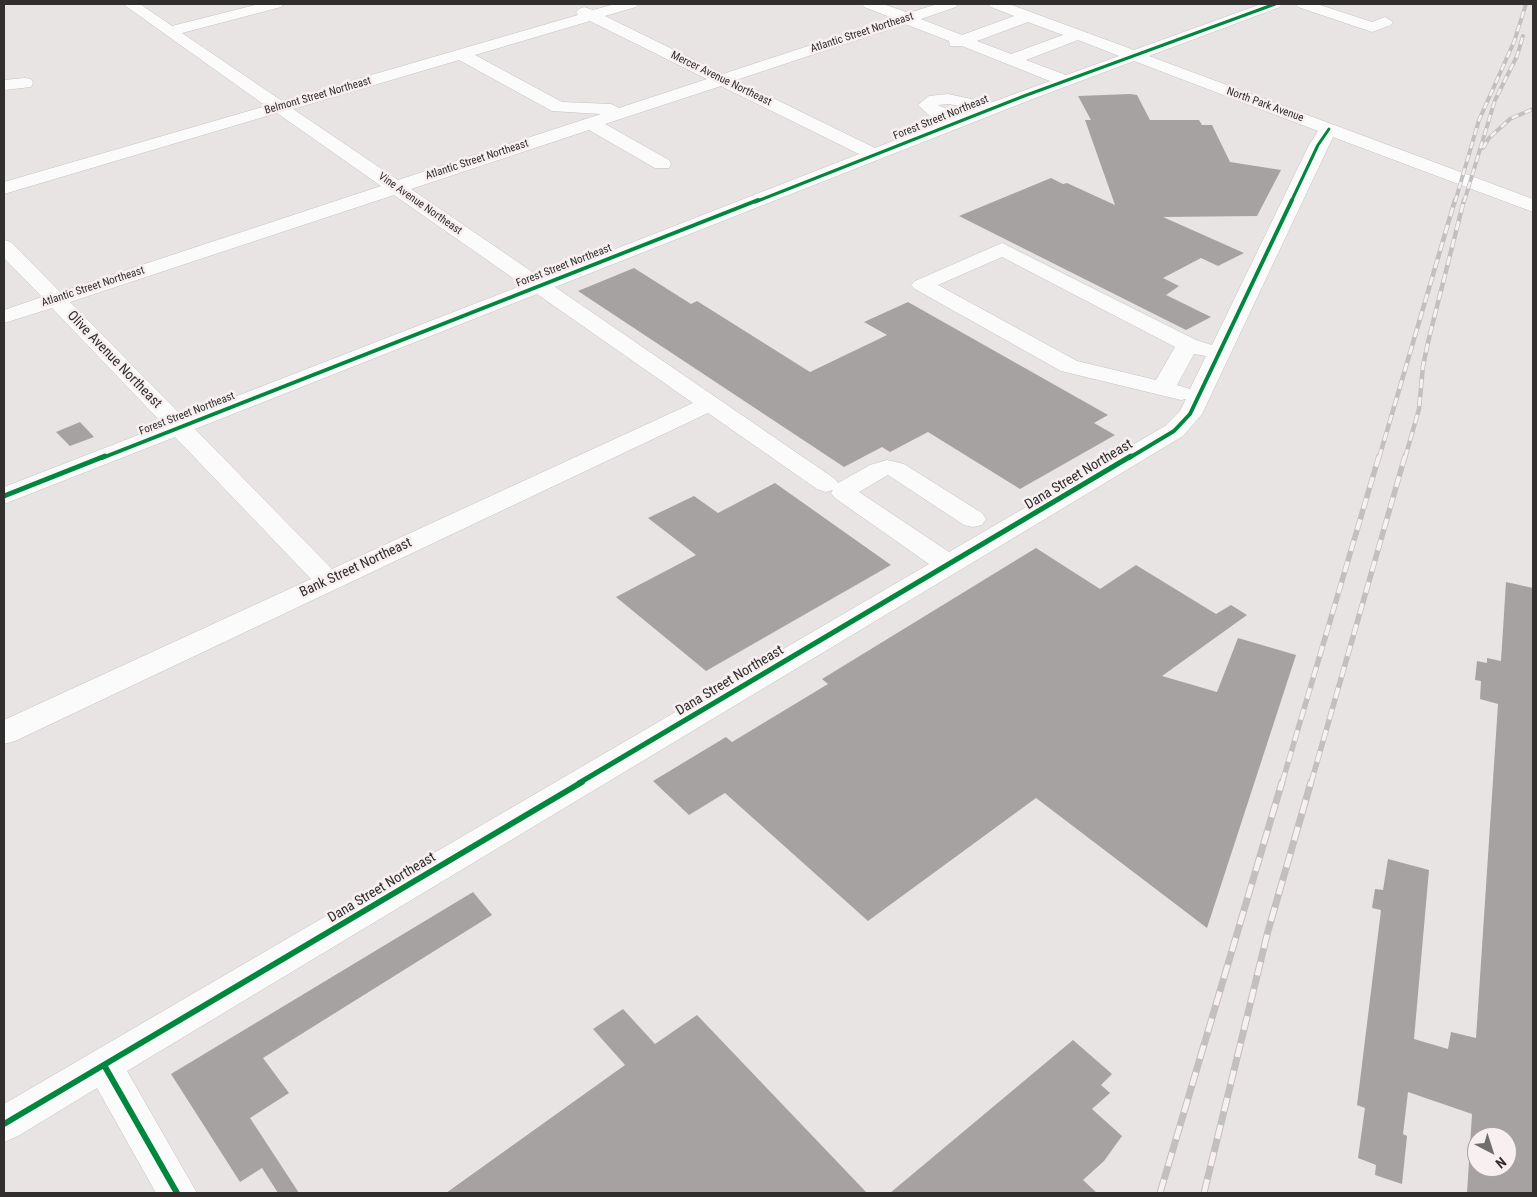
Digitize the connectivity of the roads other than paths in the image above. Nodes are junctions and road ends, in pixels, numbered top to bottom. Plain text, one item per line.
1 (130, 4) edge
2 (276, 4) edge
3 (567, 4) edge
4 (632, 4) edge
5 (869, 4) edge
6 (946, 4) edge
7 (996, 4) edge
8 (1275, 4) edge
9 (1303, 4) edge
10 (916, 13) edge
11 (591, 16) junction
12 (1029, 16) junction
13 (1385, 22) dead end
14 (885, 26) junction
15 (1053, 26) junction
16 (169, 31) junction
17 (1029, 34) dead end
18 (1077, 34) junction
19 (962, 40) junction
20 (1012, 40) dead end
21 (988, 49) junction
22 (461, 54) junction
23 (1131, 55) junction
24 (1012, 59) junction
25 (722, 80) junction
26 (1064, 80) junction
27 (25, 83) dead end
28 (4, 85) edge
29 (279, 107) junction
30 (990, 109) junction
31 (628, 110) junction
32 (960, 121) junction
33 (590, 123) junction
34 (1329, 129) junction
35 (875, 155) junction
36 (662, 164) dead end
37 (396, 187) junction
38 (4, 188) edge
39 (1533, 206) edge
40 (4, 246) edge
41 (540, 286) junction
42 (56, 300) junction
43 (4, 317) edge
44 (1188, 345) junction
45 (1218, 354) junction
46 (1163, 388) junction
47 (1198, 398) junction
48 (709, 404) junction
49 (179, 428) junction
50 (826, 484) dead end
51 (4, 496) edge
52 (973, 519) dead end
53 (949, 565) junction
54 (328, 582) junction
55 (4, 733) edge
56 (104, 1065) junction
57 (4, 1124) edge
58 (177, 1193) edge

1 - 16 street, Vine Avenue Northeast
2 - 16 street
3 - 11 street, Mercer Avenue Northeast
4 - 11 street, Belmont Street Northeast
5 - 10 street
6 - 10 street, Atlantic Street Northeast
7 - 12 street, North Park Avenue
8 - 23 street, Forest Street Northeast
9 - 13 street
10 - 14 street, Atlantic Street Northeast
10 - 19 street
11 - 22 street, Belmont Street Northeast
11 - 25 street, Mercer Avenue Northeast
12 - 15 street, North Park Avenue
12 - 19 street
14 - 19 street
14 - 25 street, Atlantic Street Northeast
15 - 17 street
15 - 18 street, North Park Avenue
16 - 29 street, Vine Avenue Northeast
18 - 23 street, North Park Avenue
18 - 24 street
19 - 21 street
20 - 21 street
21 - 24 street
22 - 29 street, Belmont Street Northeast
22 - 31 street
23 - 26 street, Forest Street Northeast
23 - 34 street, North Park Avenue
24 - 26 street
25 - 31 street, Atlantic Street Northeast
25 - 35 street, Mercer Avenue Northeast
26 - 30 street, Forest Street Northeast
27 - 28 street
29 - 37 street, Vine Avenue Northeast
29 - 38 street, Belmont Street Northeast
30 - 32 street, Forest Street Northeast
30 - 32 street
31 - 33 street, Atlantic Street Northeast
32 - 35 street, Forest Street Northeast
33 - 36 street
33 - 37 street, Atlantic Street Northeast
34 - 39 street, North Park Avenue
34 - 45 street, Dana Street Northeast
35 - 41 street, Forest Street Northeast
37 - 41 street, Vine Avenue Northeast
37 - 42 street, Atlantic Street Northeast
40 - 42 street, Olive Avenue Northeast
41 - 48 street, Vine Avenue Northeast
41 - 49 street, Forest Street Northeast
42 - 43 street, Atlantic Street Northeast
42 - 49 street, Olive Avenue Northeast
44 - 45 street
44 - 46 street
44 - 46 street
45 - 47 street, Dana Street Northeast
46 - 47 street
47 - 53 street, Dana Street Northeast
48 - 50 street, Vine Avenue Northeast
48 - 54 street, Bank Street Northeast
49 - 51 street, Forest Street Northeast
49 - 54 street, Olive Avenue Northeast
52 - 53 street
53 - 56 street, Dana Street Northeast
54 - 55 street, Bank Street Northeast
56 - 57 street, Dana Street Northeast
56 - 58 street

